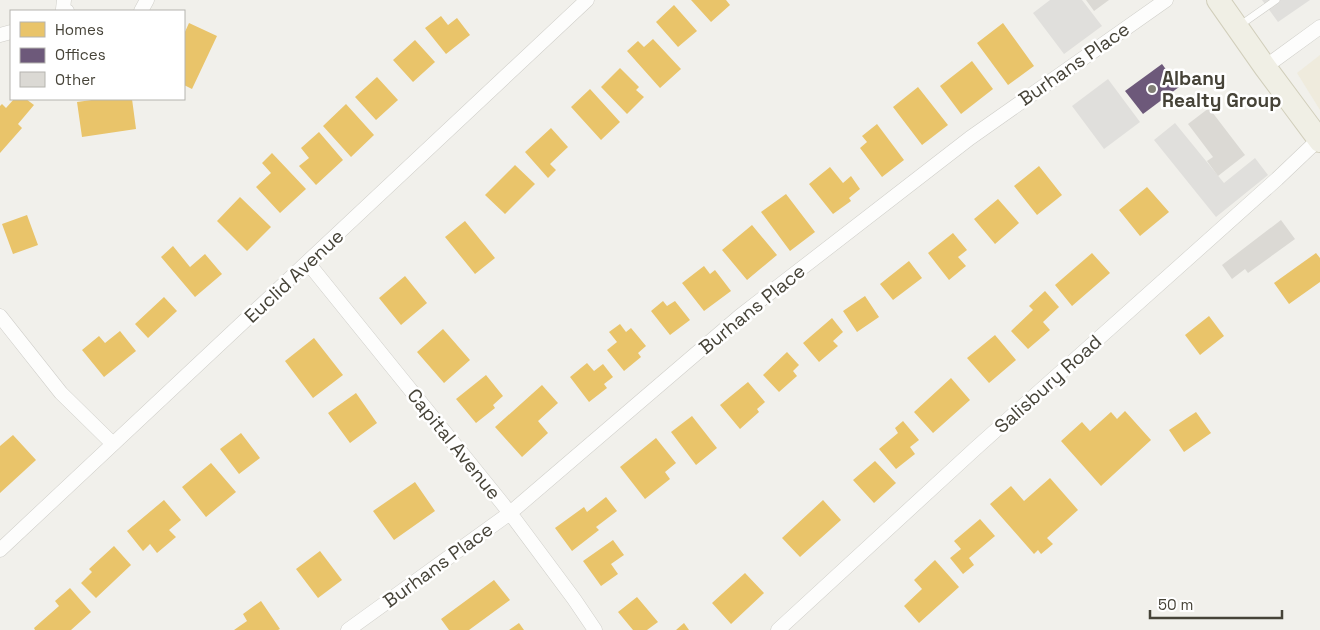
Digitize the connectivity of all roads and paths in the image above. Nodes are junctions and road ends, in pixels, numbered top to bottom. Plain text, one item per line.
1 (588, 0) edge
2 (1166, 0) edge
3 (1218, 0) edge
4 (1276, 0) edge
5 (1320, 27) edge
6 (1237, 28) junction
7 (1265, 67) junction
8 (1319, 140) edge
9 (308, 263) junction
10 (0, 316) edge
11 (113, 444) junction
12 (510, 513) junction
13 (0, 550) edge
14 (348, 630) edge
15 (595, 630) edge
16 (778, 630) edge

1 - 9 street, Euclid Avenue
2 - 12 street, Burhans Place
3 - 6 main road
4 - 6 lane
5 - 7 street
6 - 7 main road
7 - 8 main road
8 - 16 street, Salisbury Road
9 - 11 street, Euclid Avenue
9 - 12 street, Capital Avenue
10 - 11 street
11 - 13 street, Euclid Avenue
12 - 14 street, Burhans Place
12 - 15 street, Capital Avenue

